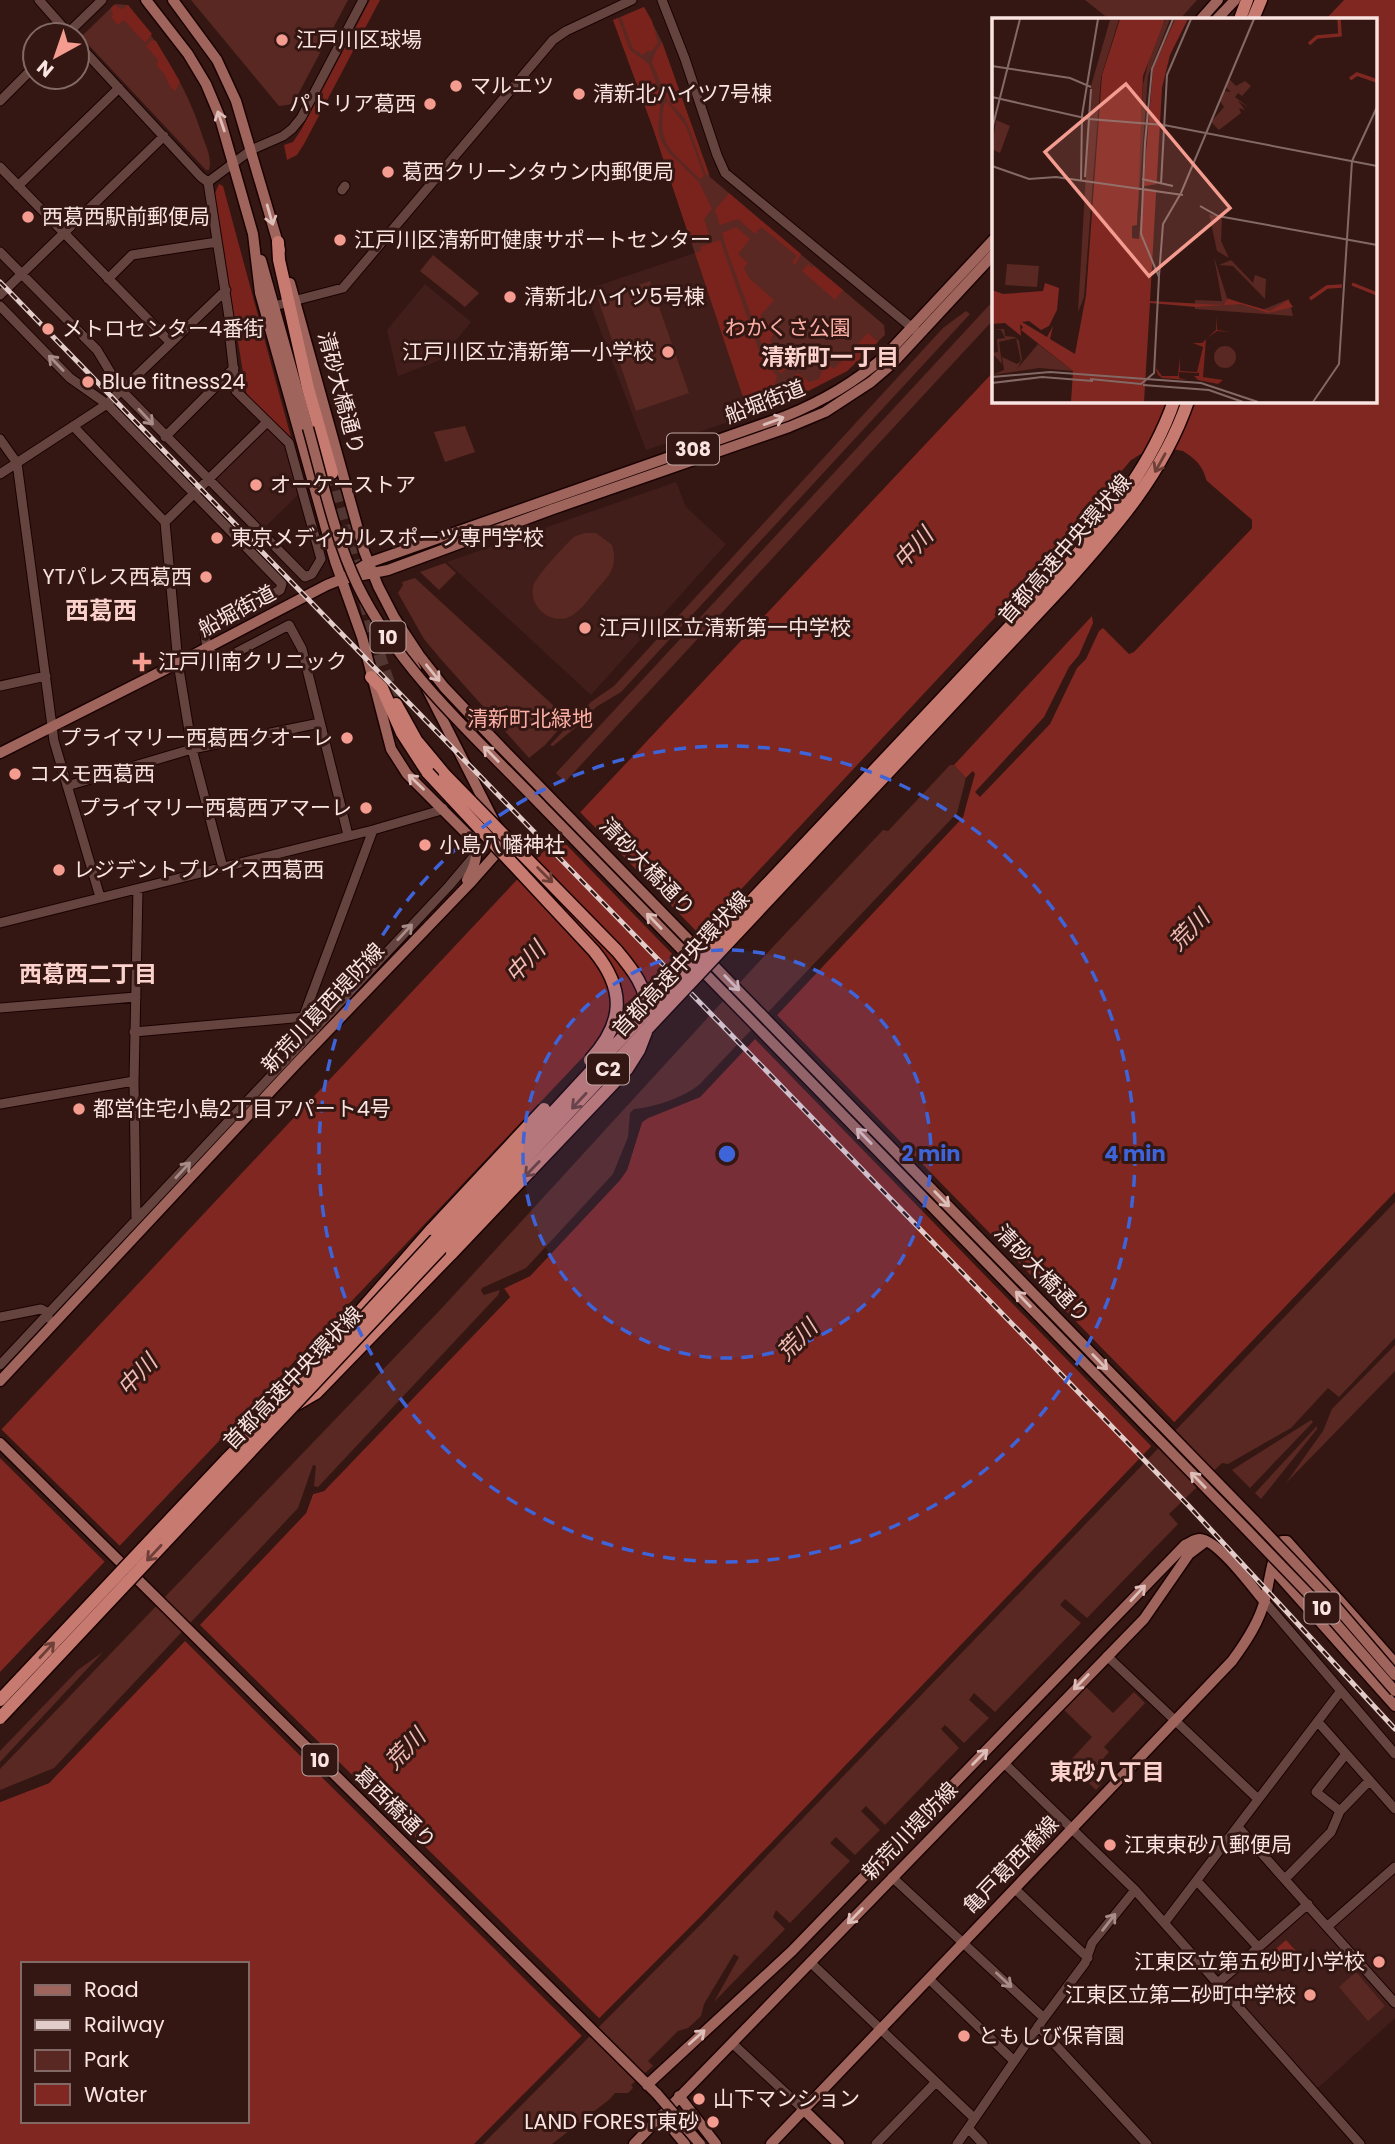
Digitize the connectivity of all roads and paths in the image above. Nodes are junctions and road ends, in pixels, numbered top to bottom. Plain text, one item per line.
1 (39, 0) edge
2 (102, 0) edge
3 (146, 0) edge
4 (173, 0) edge
5 (363, 0) edge
6 (632, 0) edge
7 (662, 0) edge
8 (1218, 0) edge
9 (1236, 0) edge
10 (1247, 0) edge
11 (1261, 0) edge
12 (1202, 18) edge
13 (1218, 18) edge
14 (1240, 18) edge
15 (1253, 18) edge
16 (57, 21) edge
17 (81, 21) edge
18 (91, 58) edge
19 (21, 80) edge
20 (119, 89) junction
21 (0, 101) edge
22 (164, 136) junction
23 (251, 150) junction
24 (234, 162) junction
25 (0, 167) edge
26 (208, 182) junction
27 (18, 186) junction
28 (64, 234) junction
29 (253, 234) junction
30 (992, 241) edge
31 (218, 242) junction
32 (278, 242) joint
33 (0, 252) edge
34 (992, 256) edge
35 (21, 274) junction
36 (108, 279) junction
37 (226, 290) junction
38 (0, 295) edge
39 (292, 302) junction
40 (0, 306) edge
41 (274, 306) junction
42 (916, 331) junction
43 (170, 342) junction
44 (234, 368) junction
45 (121, 390) junction
46 (1174, 402) edge
47 (1188, 402) edge
48 (107, 404) junction
49 (267, 422) junction
50 (73, 426) junction
51 (165, 437) junction
52 (0, 439) edge
53 (17, 463) junction
54 (332, 473) tunnel mouth
55 (0, 474) edge
56 (208, 480) junction
57 (195, 493) junction
58 (165, 522) junction
59 (368, 563) junction
60 (373, 575) junction
61 (342, 579) junction
62 (394, 617) junction
63 (206, 649) junction
64 (178, 663) junction
65 (46, 676) junction
66 (371, 677) junction
67 (0, 686) edge
68 (396, 704) tunnel mouth
69 (320, 723) junction
70 (53, 726) junction
71 (192, 750) junction
72 (0, 753) edge
73 (66, 786) junction
74 (443, 808) junction
75 (373, 830) junction
76 (348, 835) junction
77 (499, 844) junction
78 (477, 852) junction
79 (223, 867) junction
80 (138, 889) junction
81 (458, 894) junction
82 (100, 897) junction
83 (0, 923) edge
84 (136, 997) junction
85 (0, 1008) edge
86 (327, 1015) junction
87 (303, 1017) junction
88 (134, 1032) junction
89 (134, 1081) junction
90 (0, 1104) edge
91 (136, 1219) junction
92 (48, 1313) junction
93 (0, 1317) edge
94 (45, 1333) junction
95 (0, 1365) edge
96 (0, 1381) edge
97 (305, 1381) junction
98 (296, 1405) junction
99 (0, 1443) edge
100 (1211, 1543) junction
101 (1272, 1568) junction
102 (1265, 1602) junction
103 (1107, 1656) junction
104 (1395, 1663) edge
105 (1395, 1675) edge
106 (1395, 1691) edge
107 (1340, 1692) junction
108 (0, 1700) edge
109 (1395, 1706) edge
110 (0, 1718) edge
111 (1176, 1721) junction
112 (1318, 1722) junction
113 (1346, 1754) junction
114 (1395, 1754) edge
115 (1004, 1763) junction
116 (1369, 1781) junction
117 (1258, 1799) junction
118 (1395, 1810) edge
119 (1340, 1811) junction
120 (1238, 1827) junction
121 (1073, 1828) junction
122 (1395, 1867) edge
123 (892, 1877) junction
124 (1285, 1879) junction
125 (1197, 1881) junction
126 (1015, 1889) junction
127 (1135, 1890) junction
128 (1308, 1904) junction
129 (1165, 1922) junction
130 (1328, 1926) junction
131 (964, 1943) junction
132 (1258, 1947) junction
133 (1088, 1958) junction
134 (810, 1962) junction
135 (929, 1979) junction
136 (1218, 1983) junction
137 (1395, 2003) edge
138 (1041, 2022) junction
139 (880, 2029) junction
140 (732, 2043) junction
141 (1014, 2061) junction
142 (644, 2081) junction
143 (935, 2083) junction
144 (679, 2096) junction
145 (804, 2110) junction
146 (662, 2115) junction
147 (974, 2118) junction
148 (968, 2128) junction
149 (634, 2144) edge
150 (685, 2144) edge
151 (701, 2144) edge
152 (716, 2144) edge
153 (771, 2144) edge
154 (839, 2144) edge
155 (876, 2144) edge
156 (957, 2144) edge
157 (983, 2144) edge
158 (1147, 2144) edge
159 (1360, 2144) edge

1 - 16 street
2 - 17 street
24 -> 3 main road
4 - 23 main road
5 - 23 street
6 - 39 street
7 - 42 street
8 - 12 main road
9 - 13 main road
10 - 14 highway
11 - 15 highway
18 - 20 street
19 - 21 street
20 - 22 street
20 - 27 street
22 - 26 street
22 - 28 street
23 - 24 street
23 -> 32 main road
24 - 26 street
24 - 29 main road
25 - 27 street
26 - 31 street
27 - 28 street
28 - 35 street
28 - 36 street
29 - 41 main road, 10
29 - 61 main road
30 - 42 main road, 船堀街道 / 308
31 - 36 street
31 - 37 street
32 - 39 highway
33 - 35 street
34 - 42 main road, 船堀街道 / 308
35 - 38 street
35 - 45 street
36 - 43 street
37 - 43 street
37 - 44 street
39 - 41 street
39 - 54 highway
39 - 59 main road, 清砂大橋通り
48 -> 40 street
106 -> 41 main road, 清砂大橋通り / 10, bridge
59 -> 42 main road, 船堀街道 / 308
42 - 60 main road, 船堀街道 / 308
43 - 45 street
44 - 49 street
44 - 51 street
45 - 48 street
45 -> 51 street
46 - 97 highway, 首都高速中央環状線 / C2, bridge
47 -> 98 highway, 首都高速中央環状線 / C2, bridge
48 - 50 street
48 - 57 street
49 - 56 street
49 - 56 street
50 - 53 street
50 - 58 street
51 - 56 street
52 - 53 street
53 - 55 street
53 - 65 street
56 - 57 street
57 - 58 street
57 - 63 street
58 - 64 street
59 - 60 main road, 清砂大橋通り / 10
59 - 61 main road, 船堀街道 / 308
60 - 61 main road, 船堀街道 / 308
60 - 62 main road, 清砂大橋通り / 10
61 - 63 main road, 船堀街道 / 308
61 - 66 main road
62 - 77 main road
62 -> 105 main road, 清砂大橋通り / 10, bridge
63 - 64 main road, 船堀街道 / 308
63 - 69 street
64 - 70 main road, 船堀街道 / 308
64 - 71 street
65 - 67 street
65 - 70 street
74 -> 66 main road
66 - 97 highway, bridge
68 -> 98 highway, bridge
69 - 71 street
69 - 76 street
70 - 72 main road, 船堀街道 / 308
70 - 73 street
71 - 73 street
71 - 79 street
73 - 82 street
74 - 75 street
74 - 78 main road
75 - 76 street
75 - 87 street
76 - 79 street
77 - 78 main road
77 - 81 main road, 新荒川葛西堤防線
78 - 81 main road
86 -> 78 street
79 - 80 street
80 - 82 street
80 - 84 street
81 - 94 main road, 新荒川葛西堤防線
82 - 83 street
84 - 85 street
84 - 88 street
86 - 87 street
91 -> 86 street
87 - 88 street
88 - 89 street
89 - 90 street
89 - 91 street
91 - 92 street
92 - 93 street
92 - 94 street
92 - 95 street
94 - 96 main road, 新荒川葛西堤防線
108 -> 97 highway, 首都高速中央環状線 / C2, bridge
98 -> 110 highway, 首都高速中央環状線 / C2, bridge
99 - 142 main road, 葛西橋通り / 10, bridge
100 - 102 main road
100 - 103 main road, 新荒川堤防線
142 -> 100 main road, 新荒川堤防線
101 - 102 main road, 亀戸葛西橋線
101 - 104 main road, 亀戸葛西橋線
101 - 109 main road
102 - 107 street
102 - 111 main road, 亀戸葛西橋線
103 - 111 street
103 -> 115 main road, 新荒川堤防線
107 - 112 street
107 - 114 street
111 - 117 street
111 - 121 main road, 亀戸葛西橋線
112 - 113 street
112 - 117 street
113 - 116 street
113 - 119 street
115 - 121 street
115 - 123 main road, 新荒川堤防線
116 - 118 street
116 - 119 street
117 - 120 street
119 - 124 street
120 - 124 street
120 - 125 street
121 - 126 main road, 亀戸葛西橋線
121 - 127 street
122 - 130 street
123 - 131 street
123 -> 134 main road, 新荒川堤防線
124 - 128 street
125 - 129 street
125 - 132 street
126 - 131 main road, 亀戸葛西橋線
126 - 133 street
127 - 129 street
133 -> 127 street
128 - 130 street
128 - 132 street
129 - 136 street
130 - 137 street
131 - 135 main road, 亀戸葛西橋線
131 -> 138 street
132 - 136 street
133 - 138 street
134 - 139 street
134 - 140 main road, 新荒川堤防線
135 - 139 main road, 亀戸葛西橋線
135 - 141 street
136 - 159 street
138 - 141 street
138 - 158 street
139 - 143 street
139 - 145 main road, 亀戸葛西橋線
140 - 144 main road, 新荒川堤防線
140 - 145 street
141 - 147 street
142 - 151 main road, 葛西橋通り / 10, bridge
143 - 147 street
143 - 155 street
144 - 146 main road, 新荒川堤防線
144 - 152 main road
145 - 153 main road, 亀戸葛西橋線
145 - 154 main road
146 - 149 main road, 新荒川堤防線
146 - 150 main road
147 - 148 street
148 - 156 street
148 - 157 street

